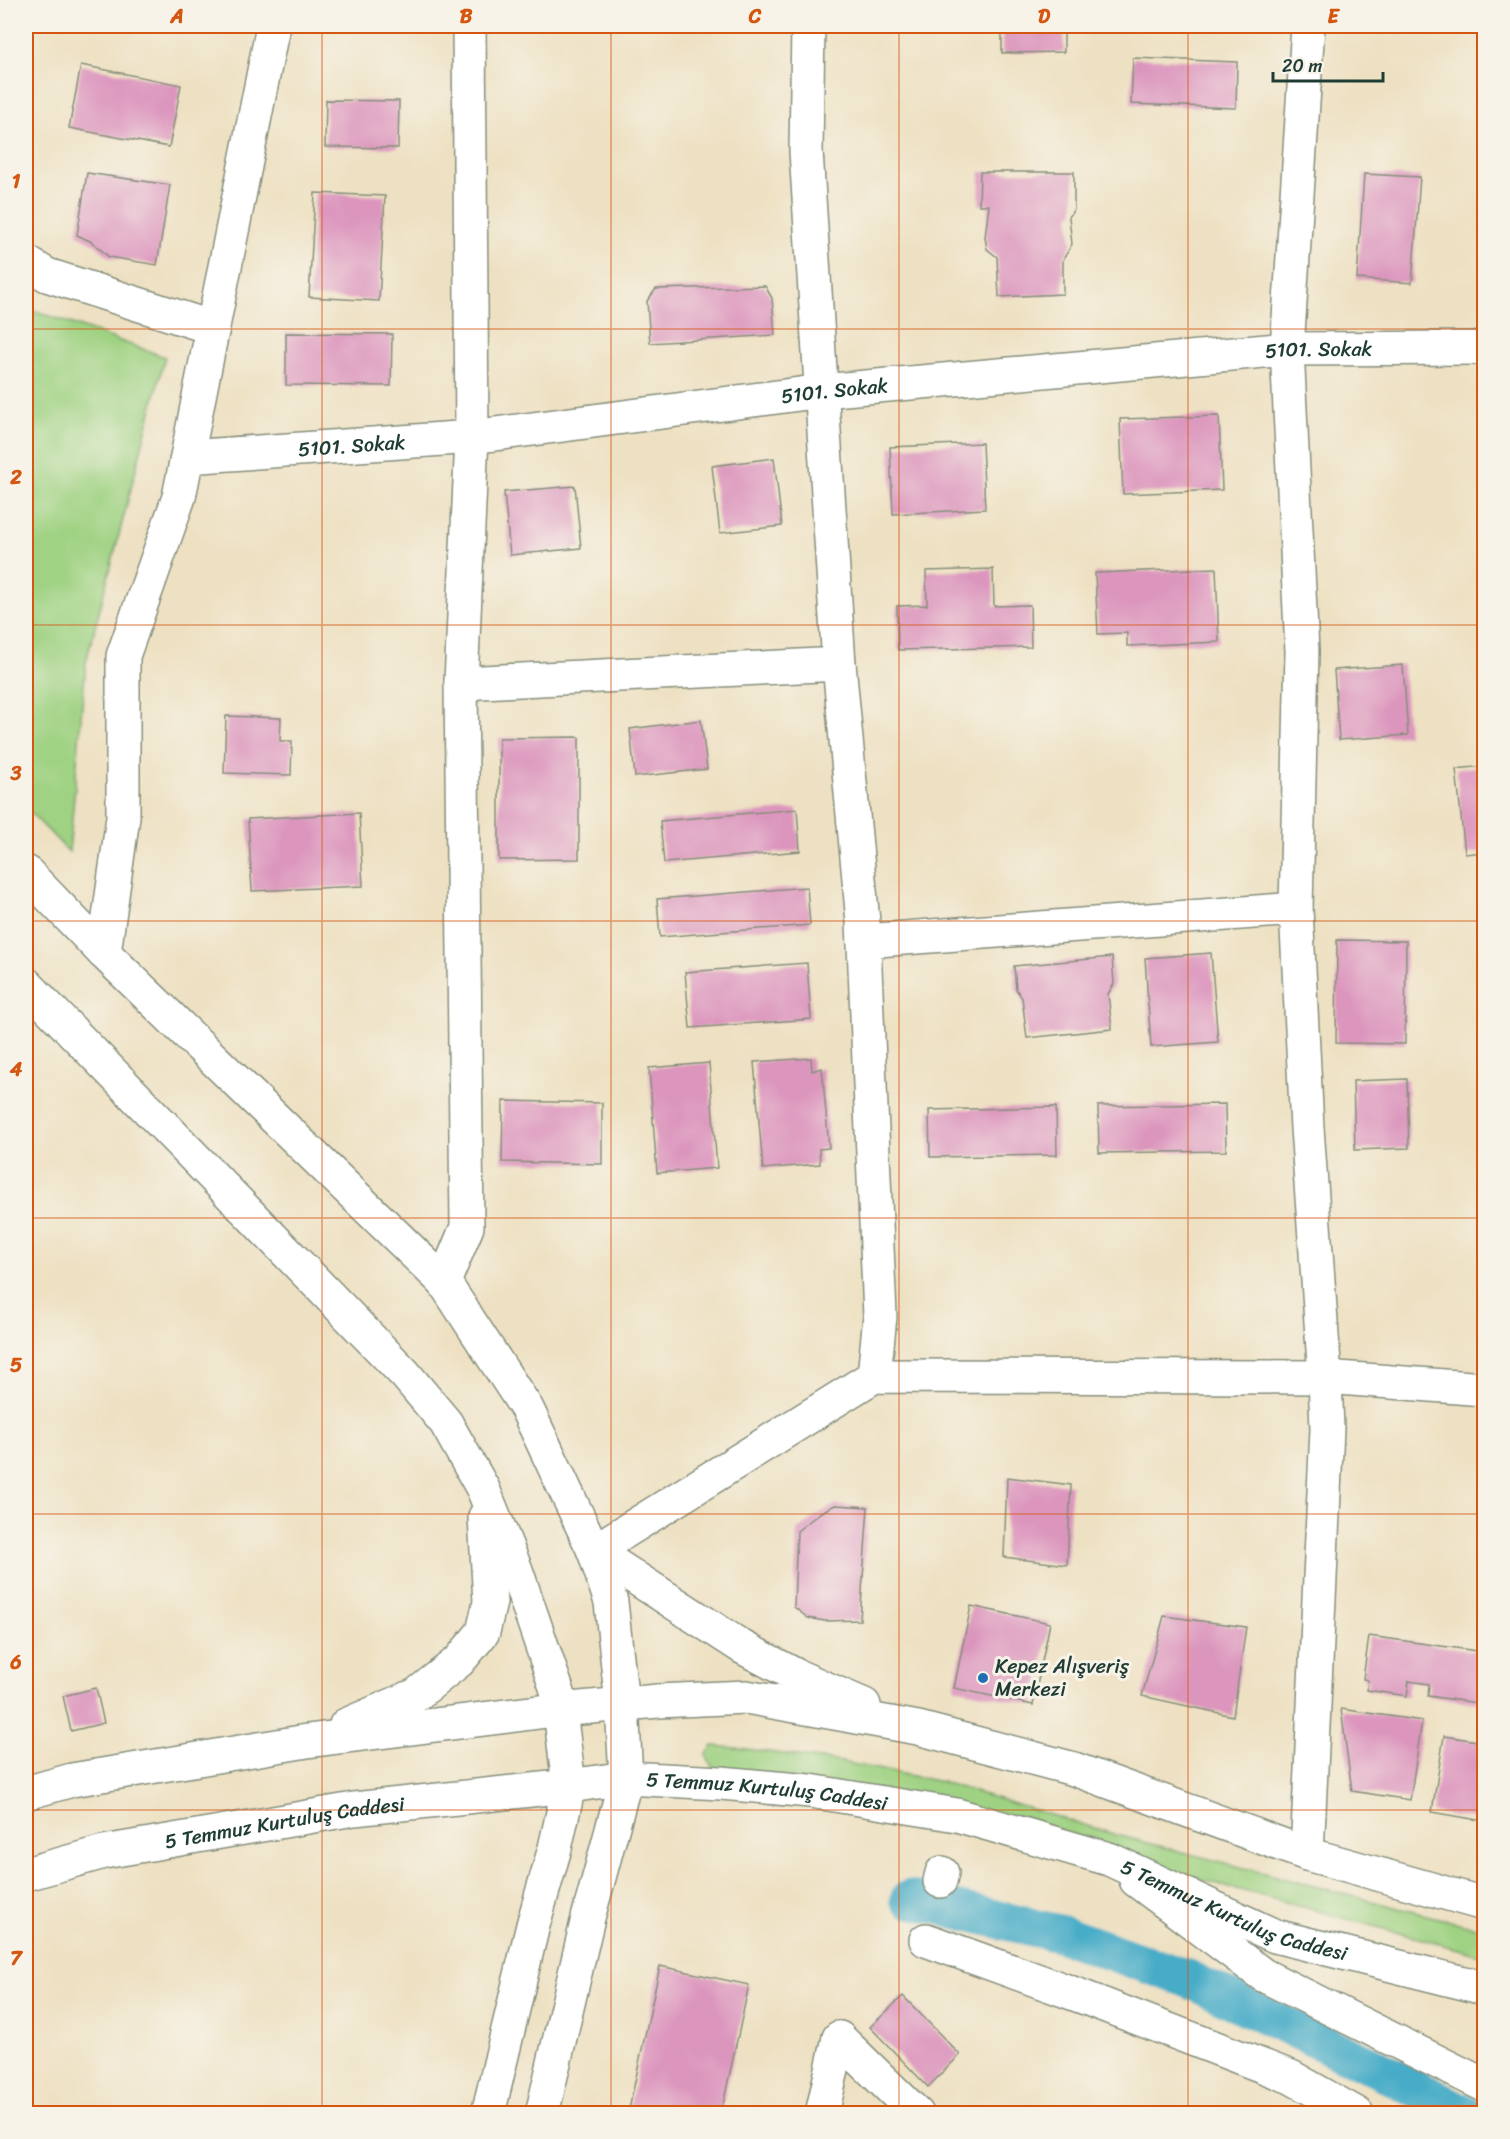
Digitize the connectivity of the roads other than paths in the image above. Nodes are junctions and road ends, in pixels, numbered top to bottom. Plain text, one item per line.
1 (273, 26) edge
2 (469, 26) edge
3 (808, 26) edge
4 (1308, 26) edge
5 (26, 262) edge
6 (213, 328) junction
7 (1485, 348) edge
8 (1287, 349) junction
9 (822, 391) junction
10 (472, 437) junction
11 (187, 457) junction
12 (839, 664) junction
13 (461, 683) junction
14 (26, 872) edge
15 (1296, 909) junction
16 (864, 941) junction
17 (104, 953) junction
18 (26, 984) edge
19 (444, 1282) junction
20 (874, 1377) junction
21 (1325, 1377) junction
22 (1485, 1389) edge
23 (483, 1489) junction
24 (594, 1551) junction
25 (622, 1704) junction
26 (560, 1710) junction
27 (918, 1728) junction
28 (307, 1741) junction
29 (626, 1778) junction
30 (569, 1786) junction
31 (26, 1792) edge
32 (1307, 1854) junction
33 (1109, 1860) junction
34 (26, 1874) edge
35 (1485, 1904) edge
36 (926, 1940) dead end
37 (1485, 1988) edge
38 (1485, 2085) edge
39 (488, 2114) edge
40 (542, 2114) edge
41 (822, 2114) edge
42 (916, 2114) edge
43 (1357, 2114) edge

1 - 6 street
2 - 10 street
3 - 9 street
4 - 8 street
5 - 6 street
6 - 11 street
7 - 8 street, 5101. Sokak
8 - 9 street, 5101. Sokak
8 - 15 street
9 - 10 street, 5101. Sokak
9 - 12 street
10 - 11 street, 5101. Sokak
10 - 13 street
11 - 17 street
12 - 13 street
12 - 16 street
13 - 19 street
14 - 17 street
15 - 16 street
15 - 21 street
16 - 20 street
17 - 19 street
18 - 23 street
19 - 24 street
20 - 21 street
20 - 24 street
21 - 22 street
21 - 32 street
23 - 26 street
23 - 28 street
24 - 25 street
24 - 27 street
25 - 26 street
25 - 27 street
25 - 29 street
26 - 28 street
26 - 30 street
27 - 32 street
28 - 31 street
29 - 30 street, 5 Temmuz Kurtuluş Caddesi
29 - 33 street, 5 Temmuz Kurtuluş Caddesi
29 - 40 street
30 - 34 street, 5 Temmuz Kurtuluş Caddesi
30 - 39 street
32 - 35 street
33 - 37 street, 5 Temmuz Kurtuluş Caddesi
33 - 38 street
36 - 43 street
41 - 42 street

